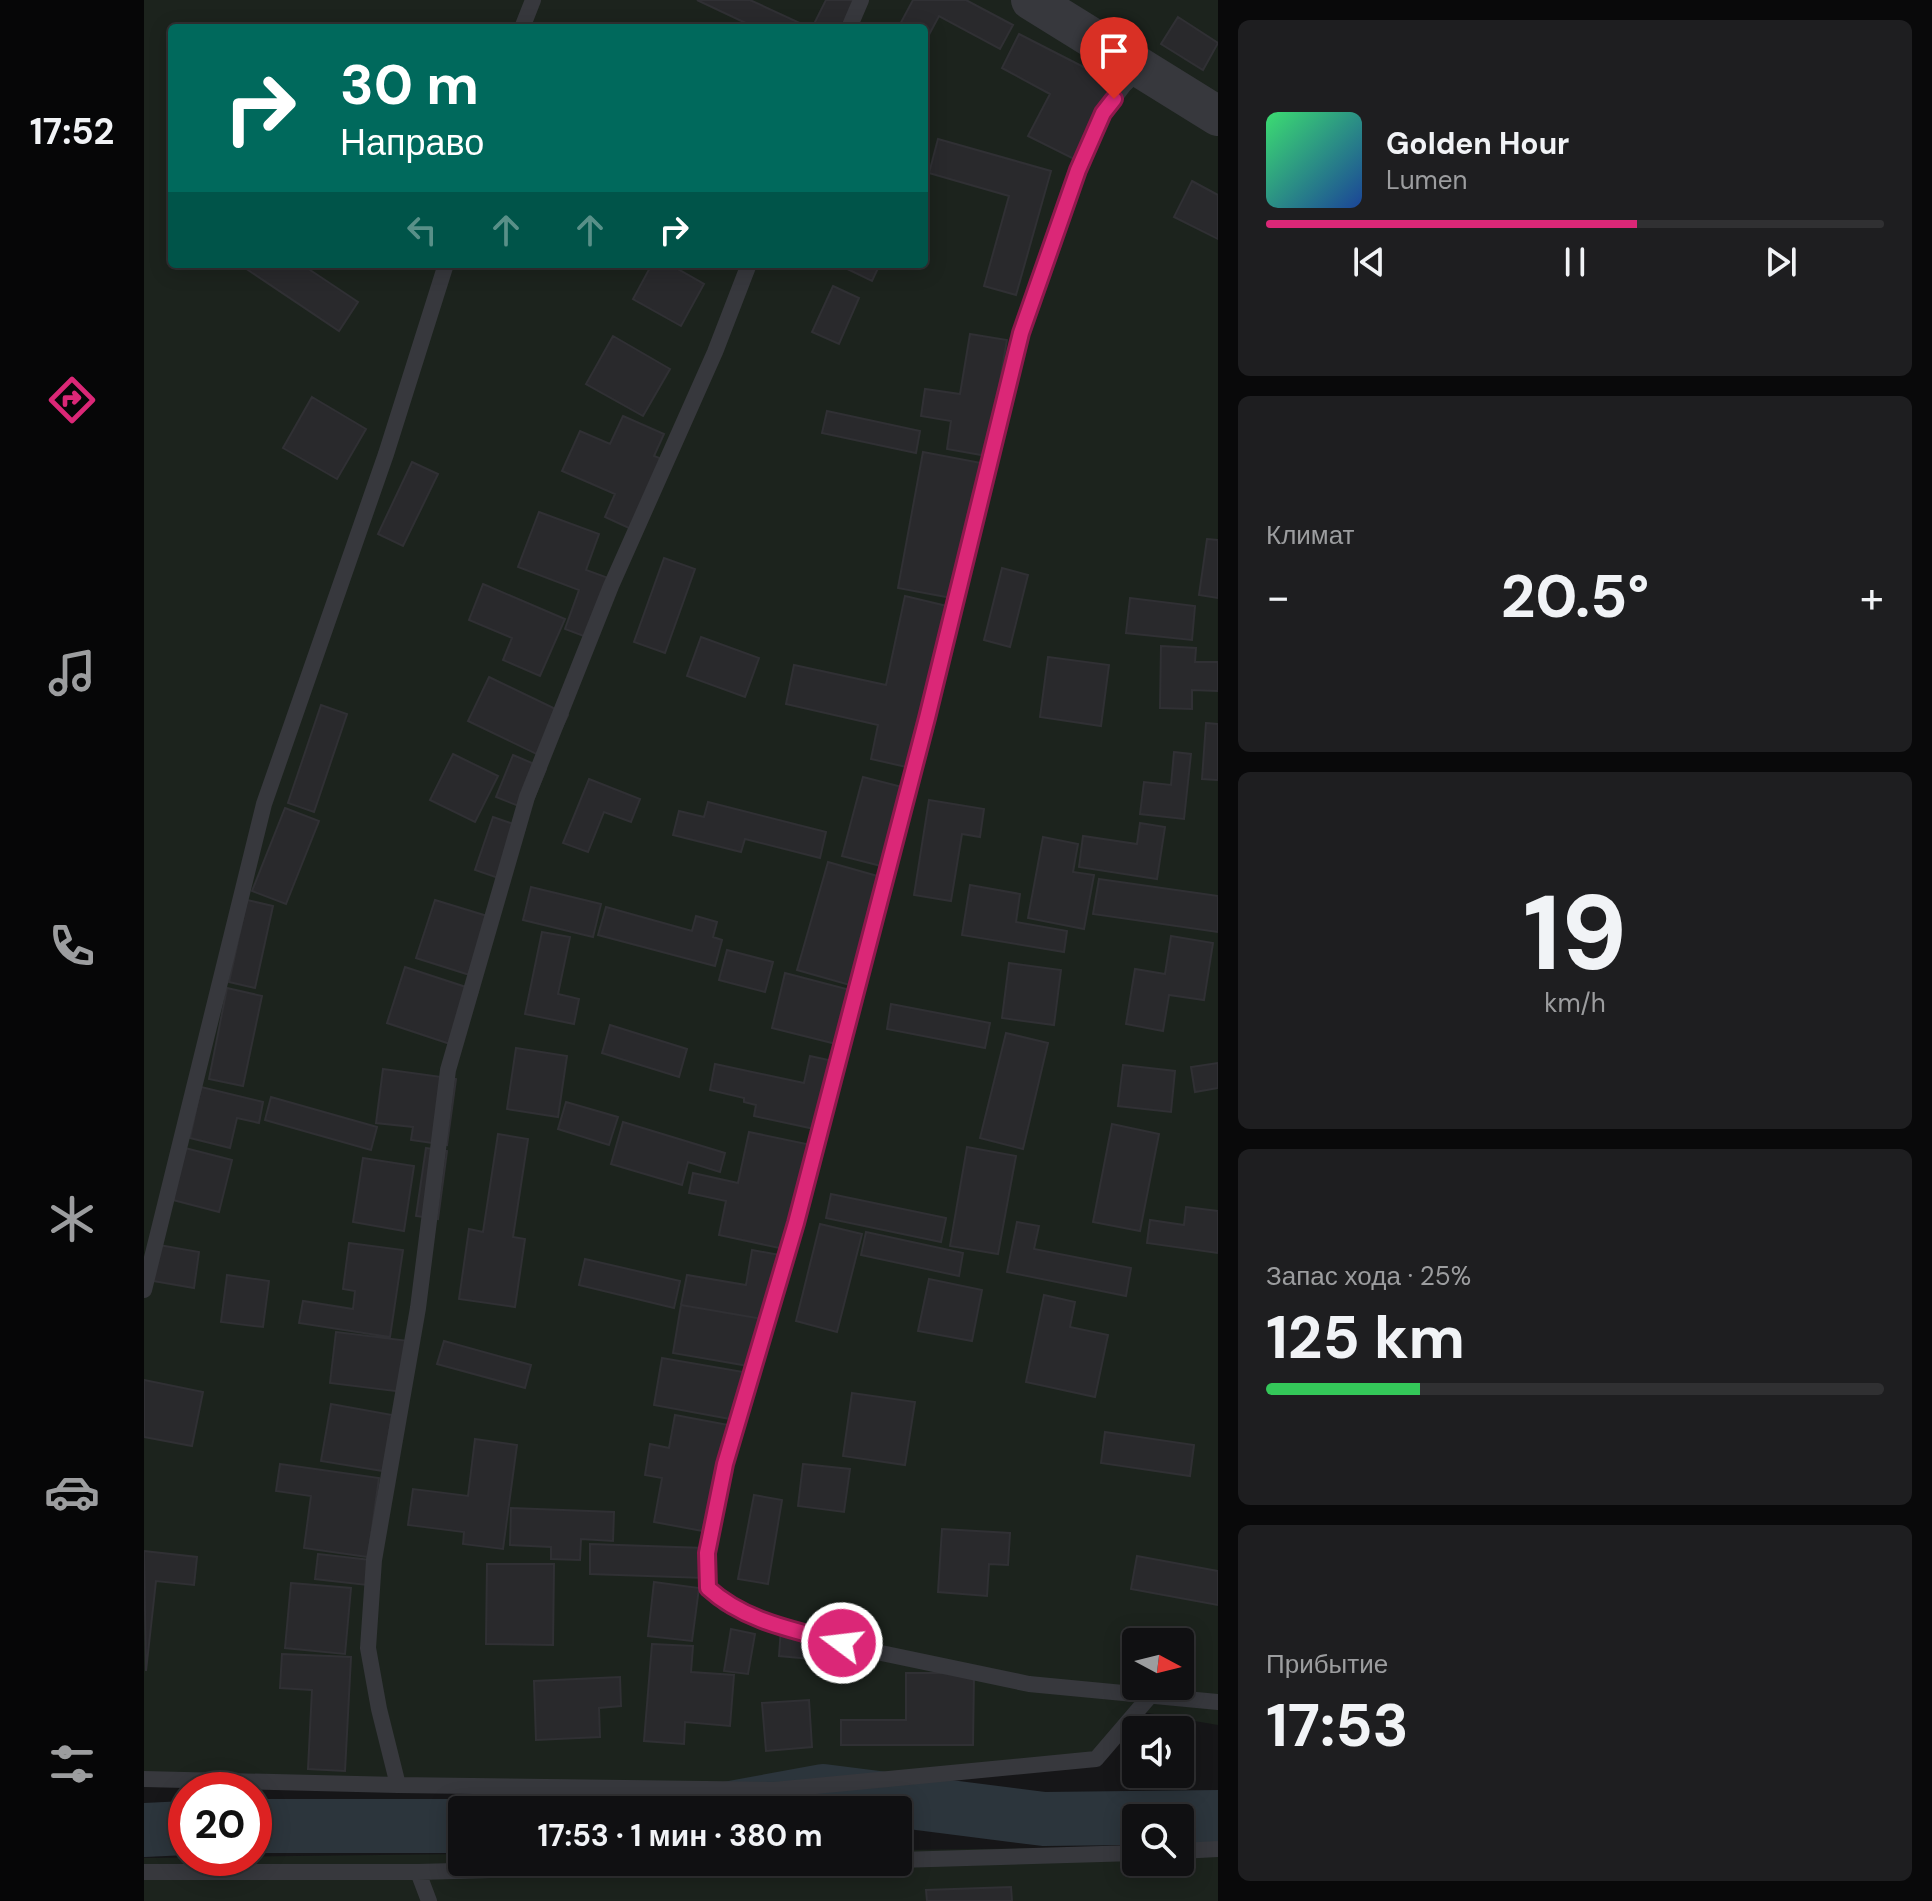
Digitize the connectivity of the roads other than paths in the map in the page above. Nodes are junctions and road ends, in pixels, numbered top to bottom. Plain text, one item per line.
1 (533, 0) edge
2 (861, 0) edge
3 (1031, 0) edge
4 (524, 24) edge
5 (851, 24) edge
6 (1140, 69) junction
7 (1218, 116) edge
8 (445, 268) edge
9 (747, 268) edge
10 (144, 1290) edge
11 (1122, 1693) edge
12 (1147, 1700) edge
13 (1194, 1700) edge
14 (1218, 1702) edge
15 (144, 1779) edge
16 (398, 1785) junction
17 (1218, 1849) edge
18 (1194, 1850) edge
19 (1122, 1853) edge
20 (912, 1860) edge
21 (448, 1871) edge
22 (144, 1872) edge
23 (418, 1872) junction
24 (429, 1901) edge

1 - 4 lane
2 - 5 lane
3 - 6 street
6 - 7 street
6 - 11 lane
8 - 10 lane
9 - 16 lane
12 - 16 lane
13 - 14 lane
15 - 16 lane
17 - 18 lane
19 - 20 lane
21 - 23 lane
22 - 23 lane
23 - 24 lane

